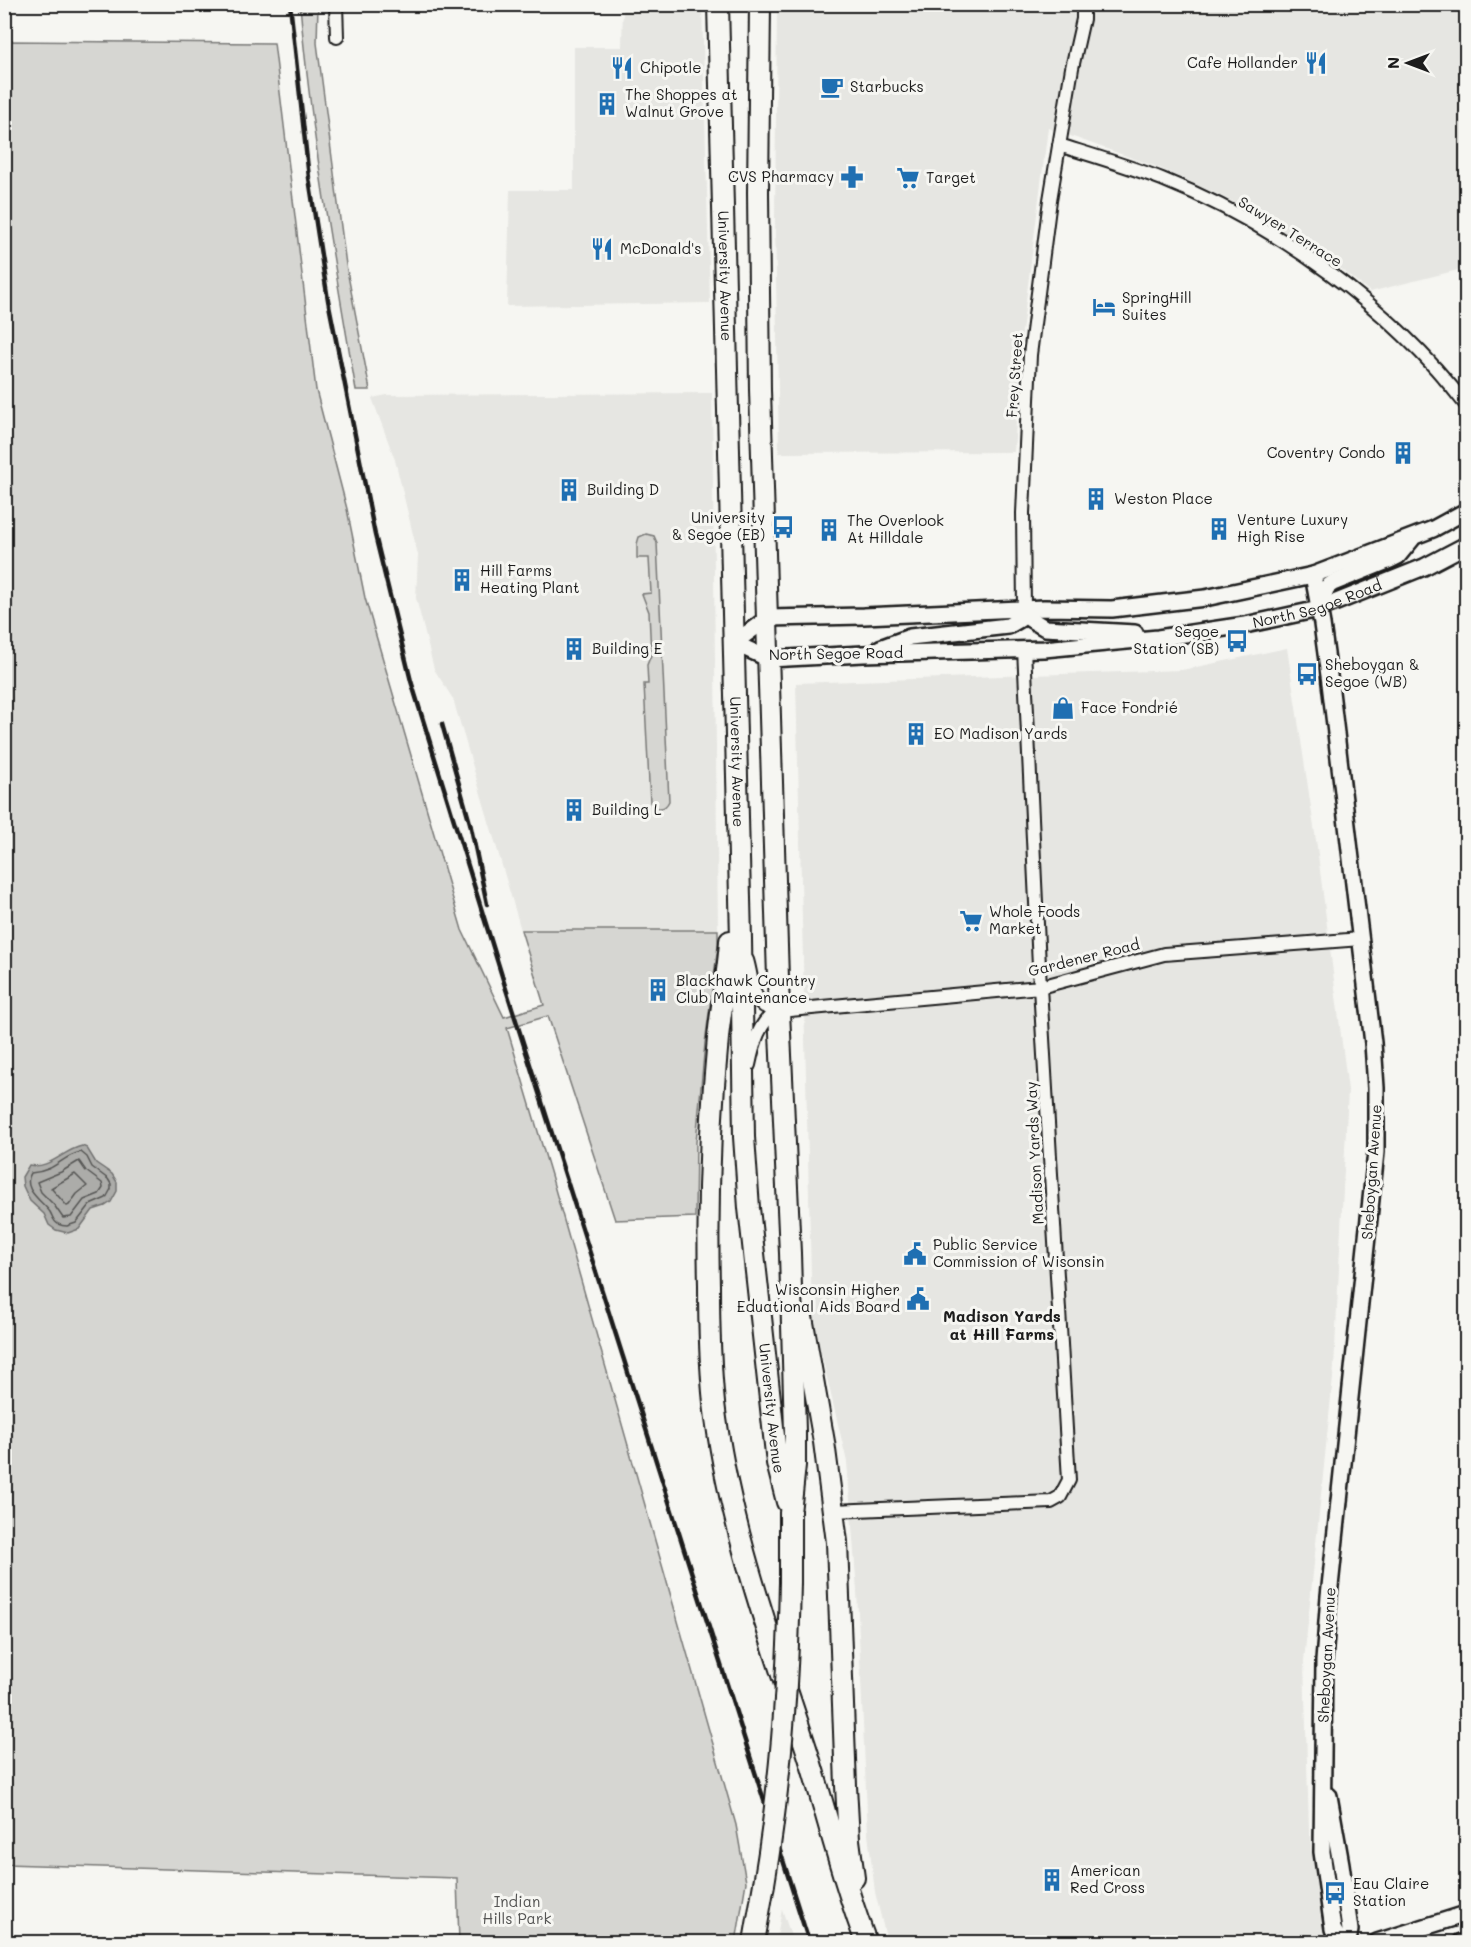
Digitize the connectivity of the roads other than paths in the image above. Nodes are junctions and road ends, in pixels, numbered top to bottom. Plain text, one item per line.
1 (336, 4) edge
2 (718, 4) edge
3 (760, 4) edge
4 (1083, 4) edge
5 (337, 37) dead end
6 (1059, 145) junction
7 (1467, 405) edge
8 (1467, 511) edge
9 (1414, 536) junction
10 (1467, 545) edge
11 (1312, 575) junction
12 (1024, 609) junction
13 (1319, 609) junction
14 (768, 618) junction
15 (1181, 634) junction
16 (734, 643) junction
17 (1024, 650) junction
18 (863, 654) junction
19 (769, 659) junction
20 (736, 735) junction
21 (741, 939) junction
22 (1361, 939) junction
23 (1040, 987) junction
24 (779, 1011) junction
25 (742, 1098) junction
26 (790, 1253) junction
27 (833, 1511) junction
28 (790, 1514) junction
29 (1324, 1770) junction
30 (1467, 1914) edge
31 (1467, 1941) edge
32 (754, 1942) edge
33 (866, 1942) edge
34 (1340, 1942) edge
35 (1348, 1942) edge
36 (1377, 1942) edge
37 (1460, 1942) edge

1 - 5 street
2 - 16 main road, University Avenue
3 - 14 main road, University Avenue
4 - 6 street, Frey Street
6 - 7 street, Sawyer Terrace
6 - 12 street, Frey Street
8 - 9 street, North Segoe Road
9 - 11 street, North Segoe Road
9 - 13 street
10 - 13 street, North Segoe Road
11 - 12 street, North Segoe Road
11 - 13 street, Sheboygan Avenue
12 - 14 street, North Segoe Road
12 - 15 street
12 - 18 street
13 - 15 street, North Segoe Road
13 - 22 street, Sheboygan Avenue
14 - 16 street
14 - 19 main road, University Avenue
15 - 17 street, North Segoe Road
16 - 19 street, North Segoe Road
16 - 20 main road, University Avenue
17 - 18 street, North Segoe Road
17 - 23 street, Madison Yards Way
18 - 19 street, North Segoe Road
19 - 24 main road, University Avenue
20 - 21 main road, University Avenue
20 - 33 main road
21 - 24 street
21 - 25 main road, University Avenue
22 - 23 street, Gardener Road
22 - 29 street, Sheboygan Avenue
23 - 24 street, Gardener Road
23 - 27 street, Madison Yards Way
24 - 25 street
24 - 26 main road, University Avenue
25 - 28 main road, University Avenue
26 - 27 main road
26 - 28 main road, University Avenue
27 - 33 main road
28 - 32 main road, University Avenue, bridge
29 - 34 street, Sheboygan Avenue
29 - 35 street, Sheboygan Avenue
30 - 36 street
31 - 37 street

